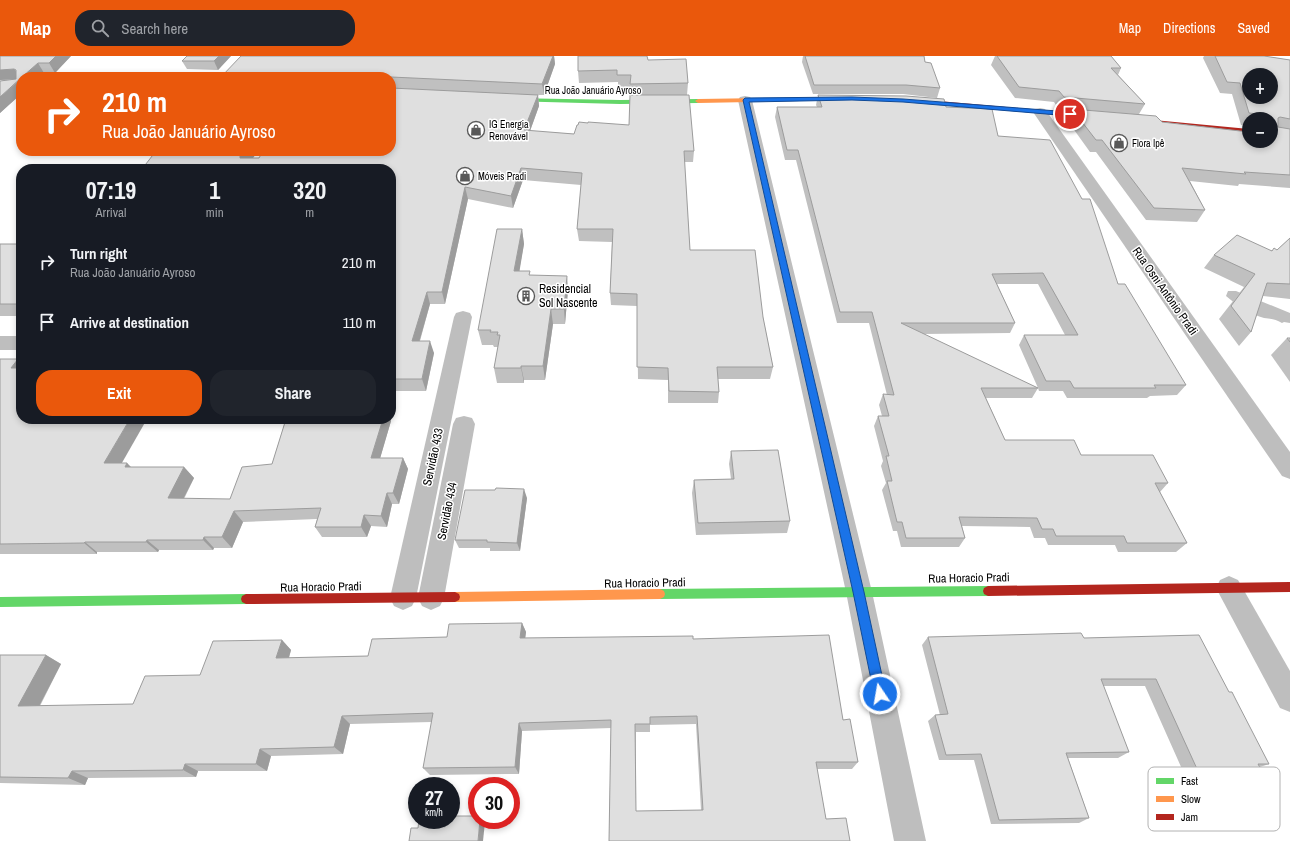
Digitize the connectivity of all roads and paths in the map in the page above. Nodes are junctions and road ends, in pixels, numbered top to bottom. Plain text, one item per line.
1 (498, 99) edge
2 (859, 99) edge
3 (745, 100) junction
4 (903, 100) edge
5 (1040, 112) junction
6 (1107, 117) edge
7 (1137, 120) edge
8 (1242, 130) edge
9 (462, 316) dead end
10 (0, 343) edge
11 (16, 343) edge
12 (464, 424) dead end
13 (1290, 470) edge
14 (1290, 587) edge
15 (1229, 588) junction
16 (859, 592) junction
17 (403, 598) junction
18 (431, 598) junction
19 (0, 602) edge
20 (1290, 698) edge
21 (910, 841) edge

1 - 3 street, Rua João Januário Ayroso
2 - 3 street, Rua João Januário Ayroso
3 - 16 street
4 - 5 street
5 - 6 street
5 - 13 street, Rua Osni Antônio Pradi
7 - 8 street
9 - 17 street, Servidão 433
10 - 11 street
12 - 18 street, Servidão 434
14 - 15 street, Rua Horacio Pradi
15 - 16 street, Rua Horacio Pradi
15 - 20 street
16 - 18 street, Rua Horacio Pradi
16 - 21 street
17 - 18 street, Rua Horacio Pradi
17 - 19 street, Rua Horacio Pradi

